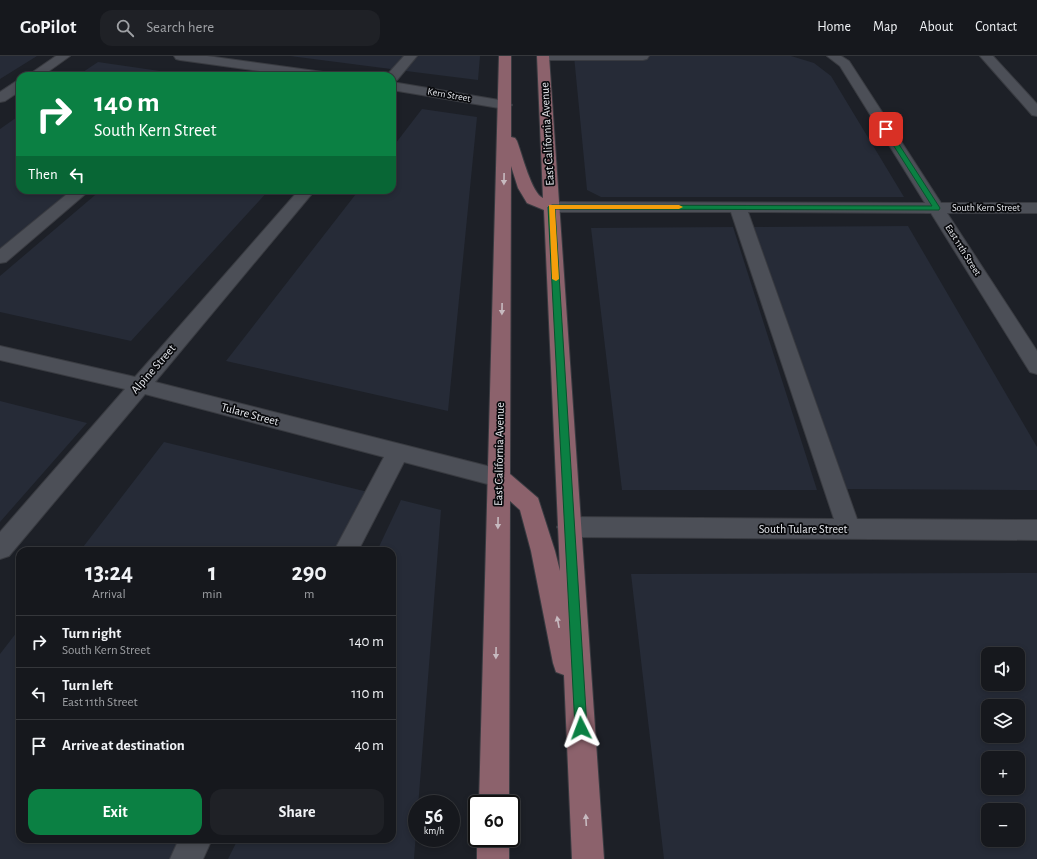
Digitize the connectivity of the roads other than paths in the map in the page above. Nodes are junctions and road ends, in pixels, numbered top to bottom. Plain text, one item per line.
1 (64, 56) edge
2 (180, 56) edge
3 (411, 56) edge
4 (505, 56) edge
5 (543, 56) edge
6 (643, 56) edge
7 (833, 56) edge
8 (986, 56) edge
9 (239, 60) edge
10 (39, 72) edge
11 (225, 72) edge
12 (302, 72) edge
13 (396, 80) edge
14 (396, 86) edge
15 (16, 88) edge
16 (0, 98) edge
17 (1037, 112) edge
18 (505, 115) junction
19 (77, 194) edge
20 (304, 194) edge
21 (552, 207) junction
22 (738, 208) junction
23 (936, 208) junction
24 (1037, 208) edge
25 (0, 258) edge
26 (0, 353) edge
27 (1037, 368) edge
28 (139, 385) junction
29 (398, 452) junction
30 (499, 478) junction
31 (569, 527) junction
32 (849, 529) junction
33 (1037, 530) edge
34 (348, 547) edge
35 (0, 549) edge
36 (582, 743) junction
37 (494, 795) edge
38 (194, 843) edge
39 (493, 847) edge
40 (186, 859) edge
41 (493, 859) edge
42 (588, 859) edge

1 - 10 street
2 - 9 street
3 - 13 street
4 - 18 main road, East California Avenue
5 - 6 street
5 - 21 main road, East California Avenue
7 - 23 street, East 11th Street
8 - 17 street
9 - 11 street
9 - 12 street
14 - 18 street, Kern Street
15 - 16 street
18 - 21 main road
18 -> 30 main road, East California Avenue
19 - 25 street
20 - 28 street, Alpine Street
21 - 22 street, South Kern Street
21 - 31 main road, East California Avenue
22 - 23 street, South Kern Street
22 - 32 street
23 - 24 street, South Kern Street
23 - 27 street, East 11th Street
26 - 28 street, Tulare Street
28 - 29 street, Tulare Street
28 - 35 street, Alpine Street
29 - 30 street, Tulare Street
29 - 34 street
36 -> 30 main road
30 -> 37 main road, East California Avenue
31 - 32 street, South Tulare Street
31 - 36 main road, East California Avenue
32 - 33 street, South Tulare Street
42 -> 36 main road, East California Avenue
38 - 40 street
39 - 41 main road

